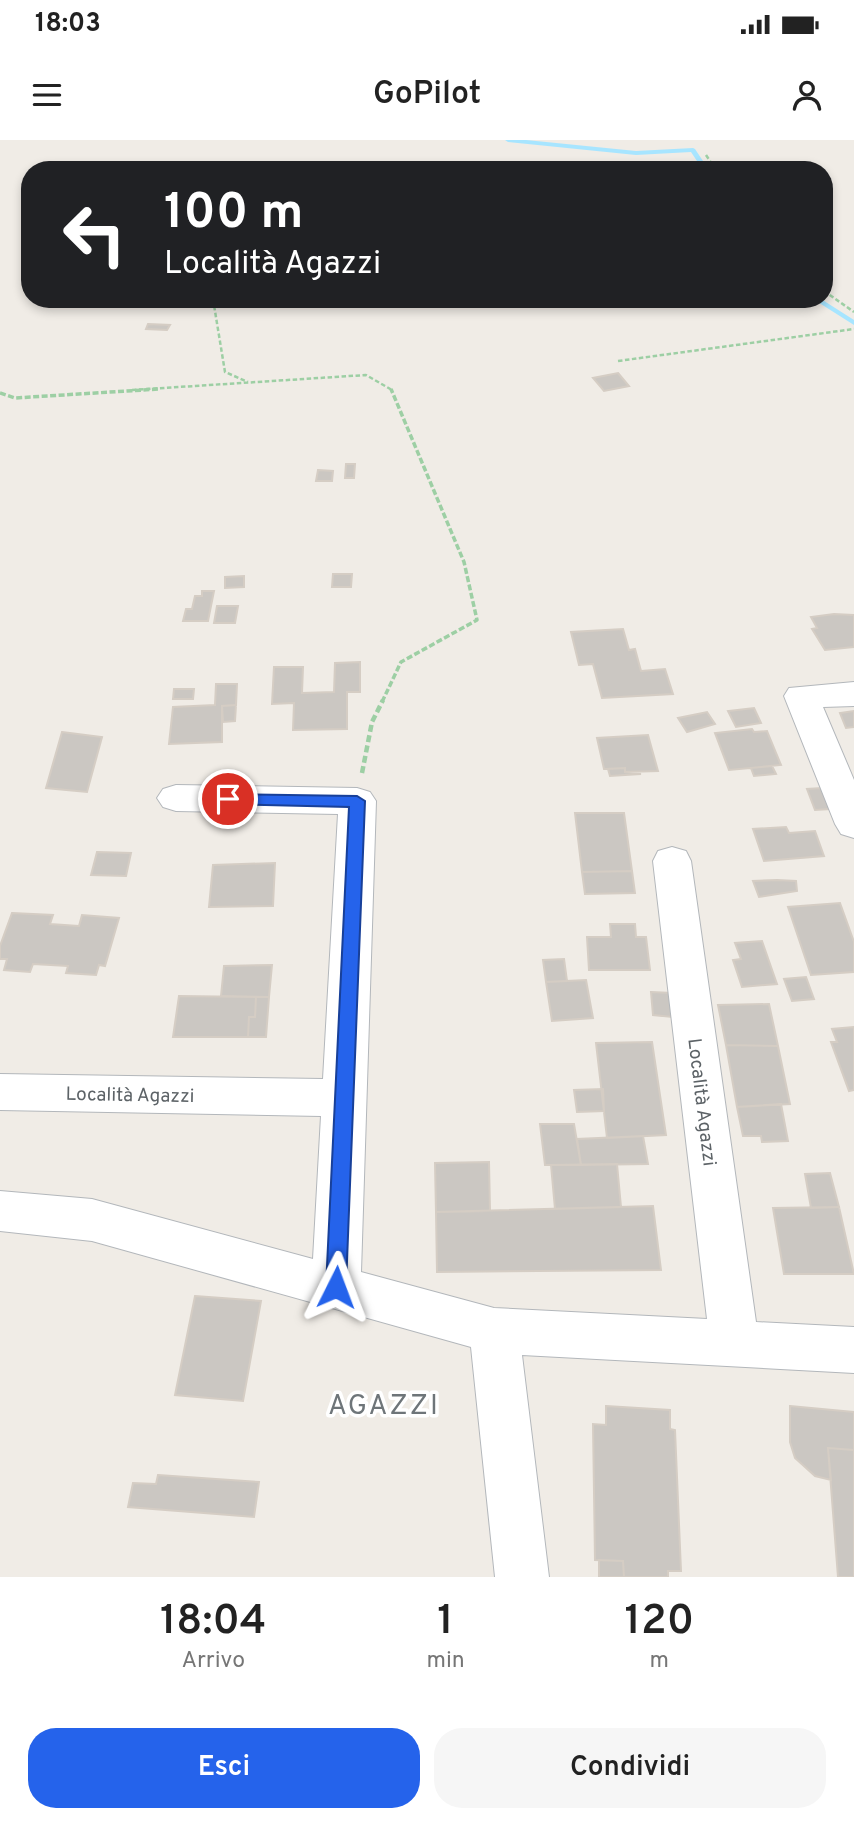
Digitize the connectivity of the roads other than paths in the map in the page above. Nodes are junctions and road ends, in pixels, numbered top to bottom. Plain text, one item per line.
1 (854, 694) edge
2 (176, 798) dead end
3 (854, 824) edge
4 (672, 861) dead end
5 (0, 1092) edge
6 (344, 1098) junction
7 (0, 1211) edge
8 (336, 1287) junction
9 (494, 1331) junction
10 (734, 1343) junction
11 (854, 1350) edge
12 (522, 1577) edge

1 - 3 street
2 - 6 street
4 - 10 street, Località Agazzi
5 - 6 street, Località Agazzi
6 - 8 street
7 - 8 street
8 - 9 street
9 - 10 street
9 - 12 street
10 - 11 street

